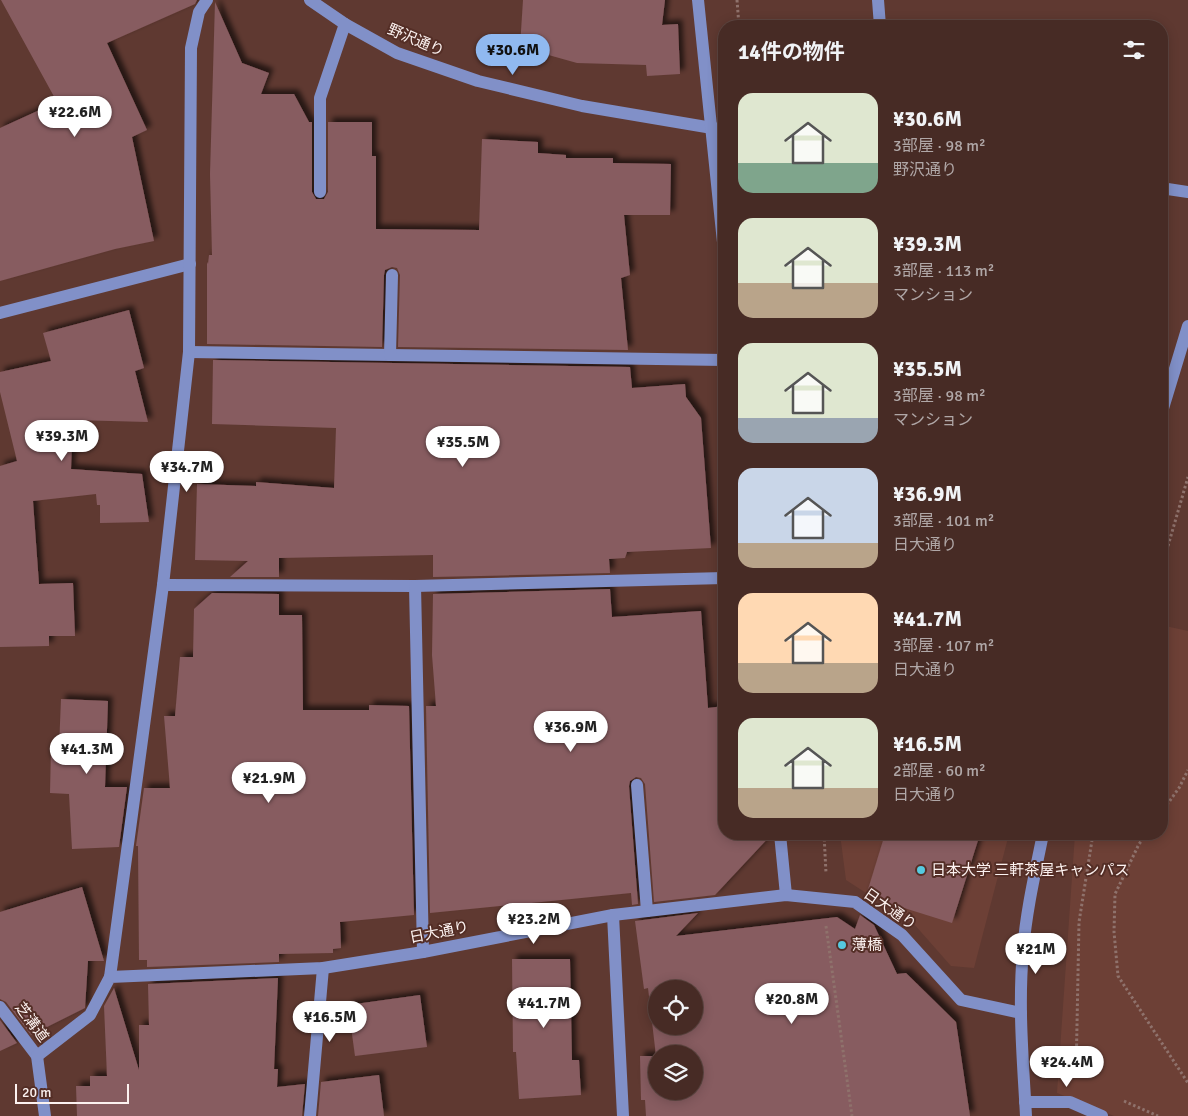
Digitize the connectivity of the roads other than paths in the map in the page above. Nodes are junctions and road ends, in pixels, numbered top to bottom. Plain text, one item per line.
1 (207, 0) edge
2 (310, 0) edge
3 (698, 0) edge
4 (878, 0) edge
5 (880, 20) edge
6 (346, 24) junction
7 (710, 129) junction
8 (718, 130) edge
9 (1168, 189) edge
10 (320, 192) dead end
11 (1188, 192) edge
12 (718, 199) edge
13 (190, 264) junction
14 (392, 275) dead end
15 (0, 313) edge
16 (1188, 326) edge
17 (189, 352) junction
18 (390, 355) junction
19 (718, 360) edge
20 (1168, 392) edge
21 (718, 578) edge
22 (163, 585) junction
23 (415, 586) junction
24 (637, 785) dead end
25 (781, 840) edge
26 (1041, 840) edge
27 (786, 895) junction
28 (647, 911) junction
29 (613, 915) junction
30 (423, 952) junction
31 (323, 968) junction
32 (110, 977) junction
33 (0, 1007) edge
34 (1021, 1013) junction
35 (37, 1056) junction
36 (1025, 1102) junction
37 (45, 1116) edge
38 (310, 1116) edge
39 (623, 1116) edge
40 (1026, 1116) edge
41 (1102, 1116) edge

1 - 13 street
2 - 6 street, 野沢通り
3 - 7 street
4 - 5 street
6 - 7 street, 野沢通り
6 - 10 street
7 - 8 street, 野沢通り
7 - 12 street
9 - 11 street
13 - 15 street
13 - 17 street
14 - 18 street
16 - 20 street
17 - 18 street
17 - 22 street
18 - 19 street
21 - 23 street
22 - 23 street
22 - 32 street
23 - 30 street
24 - 28 street
25 - 27 street
26 - 34 street
27 - 28 street, 日大通り
27 - 34 street, 日大通り
28 - 29 street, 日大通り
29 - 30 street, 日大通り
29 - 39 street
30 - 31 street, 日大通り
31 - 32 street, 日大通り
31 - 38 street
32 - 35 street
33 - 35 street, 芝溝道
34 - 36 street
35 - 37 street
36 - 40 street
36 - 41 street

